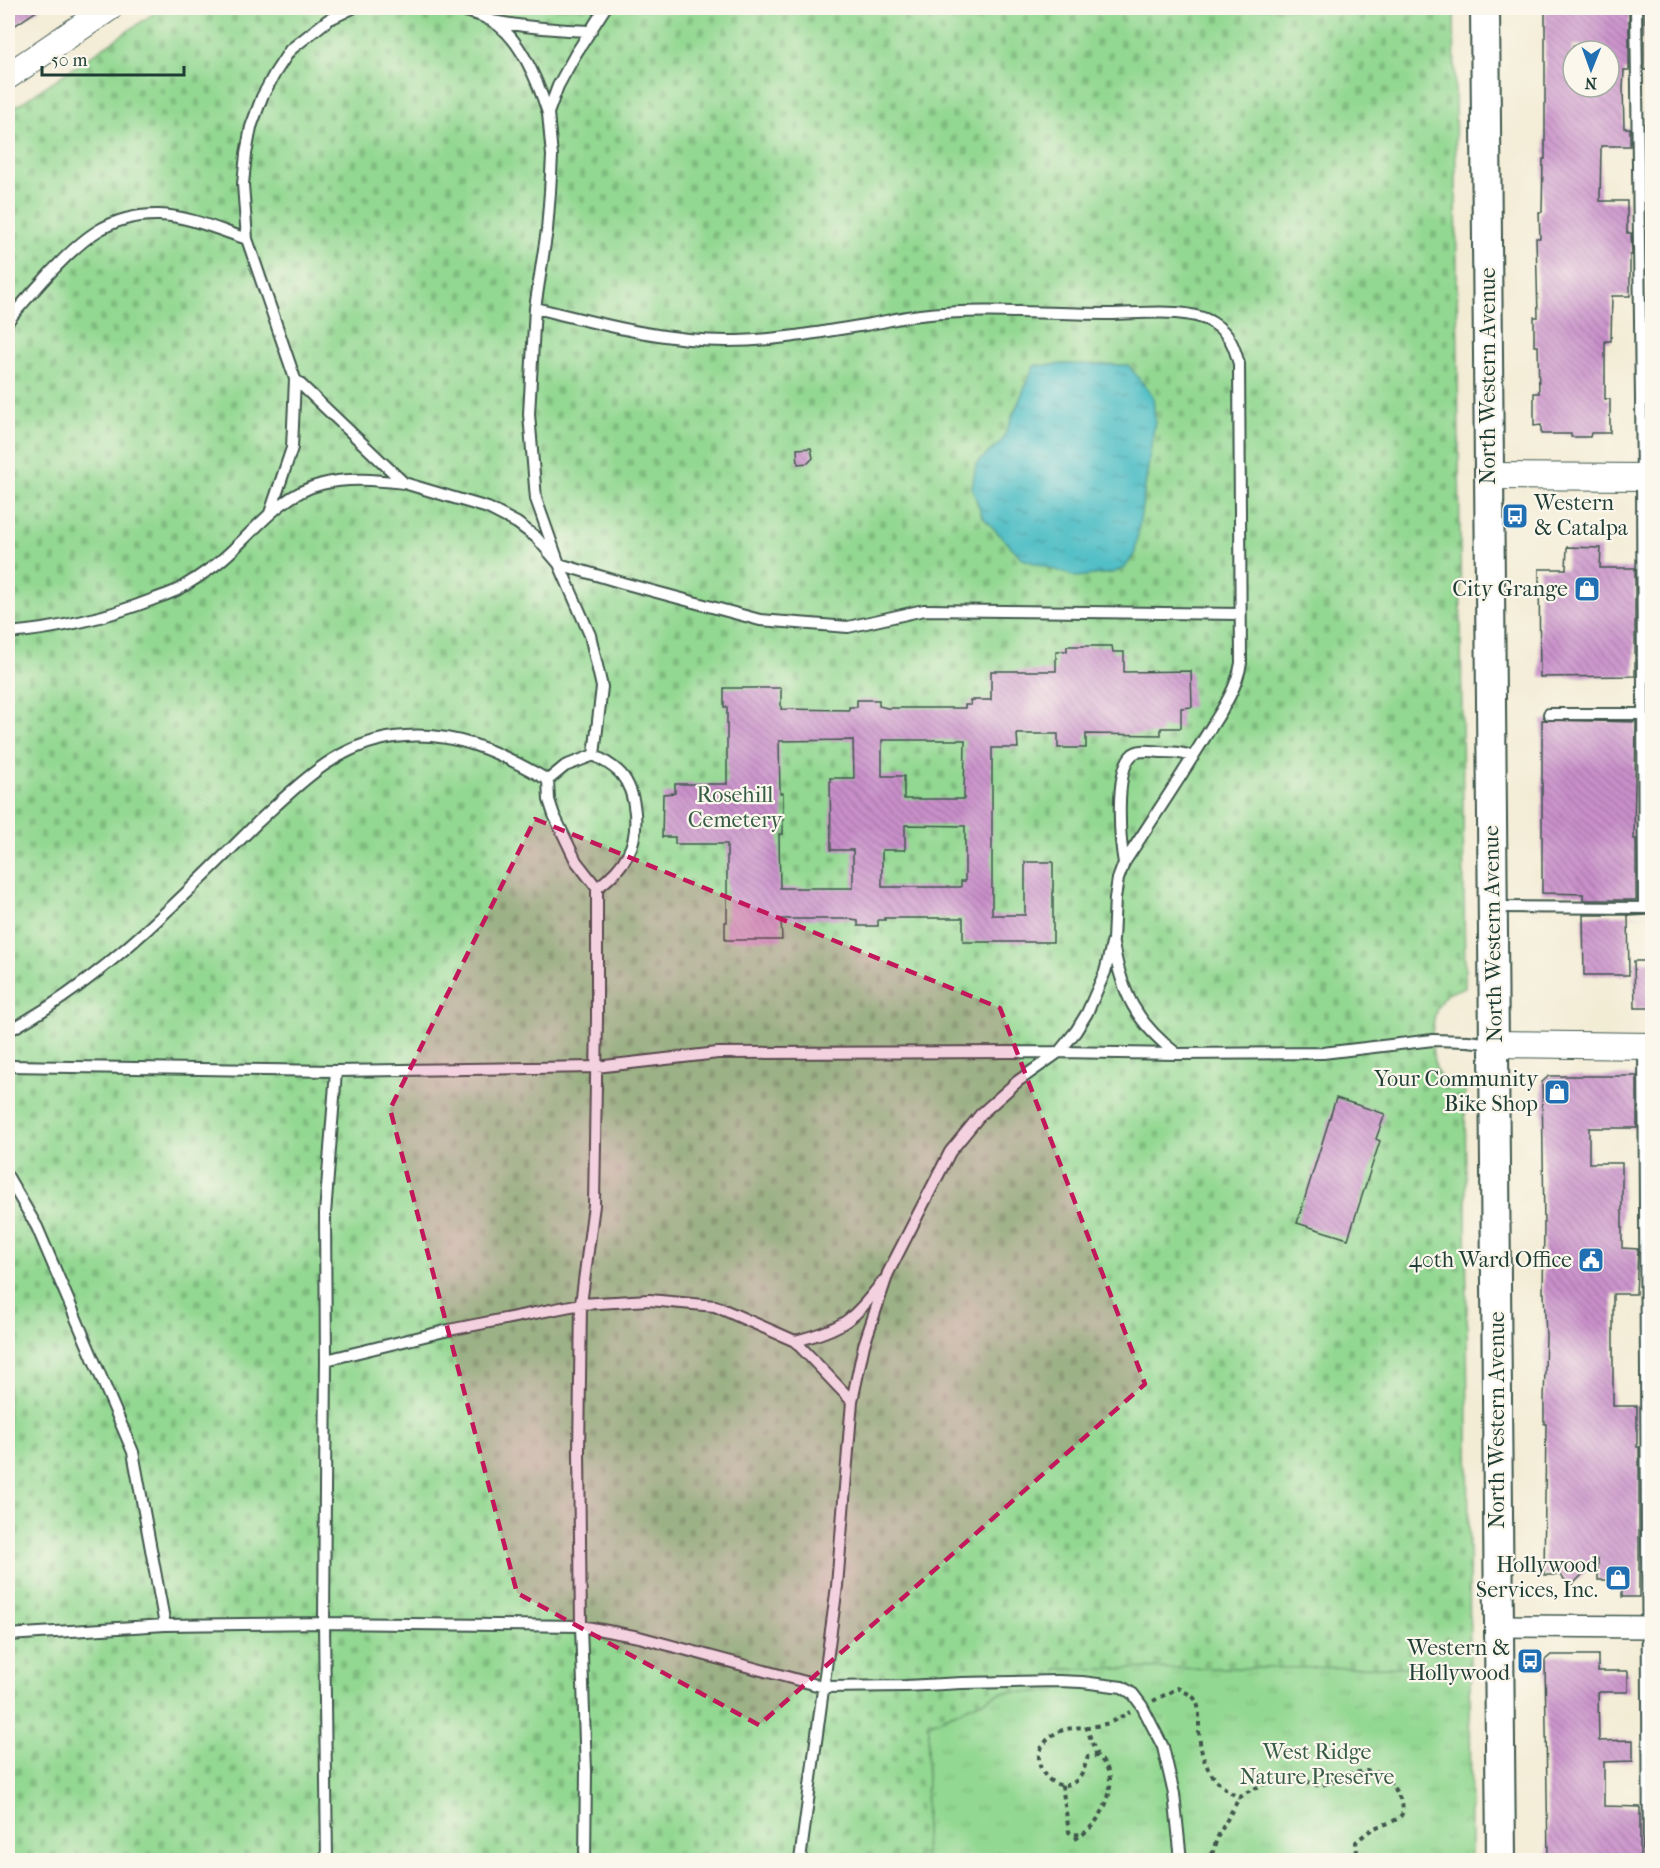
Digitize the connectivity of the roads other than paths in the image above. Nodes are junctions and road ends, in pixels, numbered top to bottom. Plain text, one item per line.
1 (109, 8) edge
2 (354, 8) edge
3 (450, 8) edge
4 (605, 8) edge
5 (1485, 8) edge
6 (1636, 8) edge
7 (492, 21) junction
8 (591, 31) junction
9 (8, 76) edge
10 (548, 113) junction
11 (247, 239) junction
12 (535, 308) junction
13 (8, 321) edge
14 (295, 379) junction
15 (1489, 476) junction
16 (1647, 477) edge
17 (404, 483) junction
18 (270, 514) junction
19 (559, 564) junction
20 (1240, 614) junction
21 (8, 633) edge
22 (1549, 714) dead end
23 (1643, 714) junction
24 (594, 755) junction
25 (1193, 757) junction
26 (548, 780) junction
27 (1124, 863) junction
28 (597, 888) junction
29 (1492, 907) junction
30 (1648, 908) edge
31 (1113, 940) junction
32 (8, 1030) edge
33 (1494, 1044) junction
34 (1648, 1046) edge
35 (1059, 1052) junction
36 (1177, 1054) junction
37 (8, 1066) edge
38 (596, 1067) junction
39 (336, 1071) junction
40 (8, 1177) edge
41 (1649, 1194) edge
42 (888, 1273) junction
43 (581, 1304) junction
44 (795, 1341) junction
45 (326, 1360) junction
46 (852, 1401) junction
47 (324, 1623) junction
48 (165, 1625) junction
49 (581, 1626) junction
50 (1498, 1626) junction
51 (1650, 1627) edge
52 (8, 1635) edge
53 (824, 1687) junction
54 (327, 1860) edge
55 (585, 1860) edge
56 (800, 1860) edge
57 (1181, 1860) edge
58 (1501, 1860) edge
59 (1648, 1860) edge

1 - 9 street
2 - 11 lane
3 - 7 lane
4 - 8 lane
5 - 15 main road, North Western Avenue
6 - 16 lane
7 - 8 lane
7 - 10 lane
8 - 10 lane
10 - 12 lane
11 - 13 lane
11 - 14 lane
12 - 19 lane
12 - 20 lane
14 - 17 lane
14 - 18 lane
15 - 16 street
15 - 29 main road, North Western Avenue
16 - 23 lane
17 - 18 lane
17 - 19 lane
18 - 21 lane
19 - 20 lane
19 - 24 lane
20 - 25 lane
22 - 23 lane
23 - 30 lane
24 - 26 lane
24 - 28 lane
25 - 27 lane
25 - 27 lane
26 - 28 lane
26 - 32 lane
27 - 31 lane
28 - 38 lane
29 - 30 lane
29 - 33 main road, North Western Avenue
31 - 35 lane
31 - 36 lane
33 - 34 street
33 - 36 lane
33 - 50 main road, North Western Avenue
34 - 41 lane
35 - 36 lane
35 - 38 lane
35 - 42 lane
37 - 39 lane
38 - 39 lane
38 - 43 lane
39 - 45 lane
40 - 48 lane
41 - 51 lane
42 - 44 lane
42 - 46 lane
43 - 44 lane
43 - 45 lane
43 - 49 lane
44 - 46 lane
45 - 47 lane
46 - 53 lane
47 - 48 lane
47 - 49 lane
47 - 54 lane
48 - 52 lane
49 - 53 lane
49 - 55 lane
50 - 51 street
50 - 58 main road, North Western Avenue
51 - 59 lane
53 - 56 lane
53 - 57 lane

